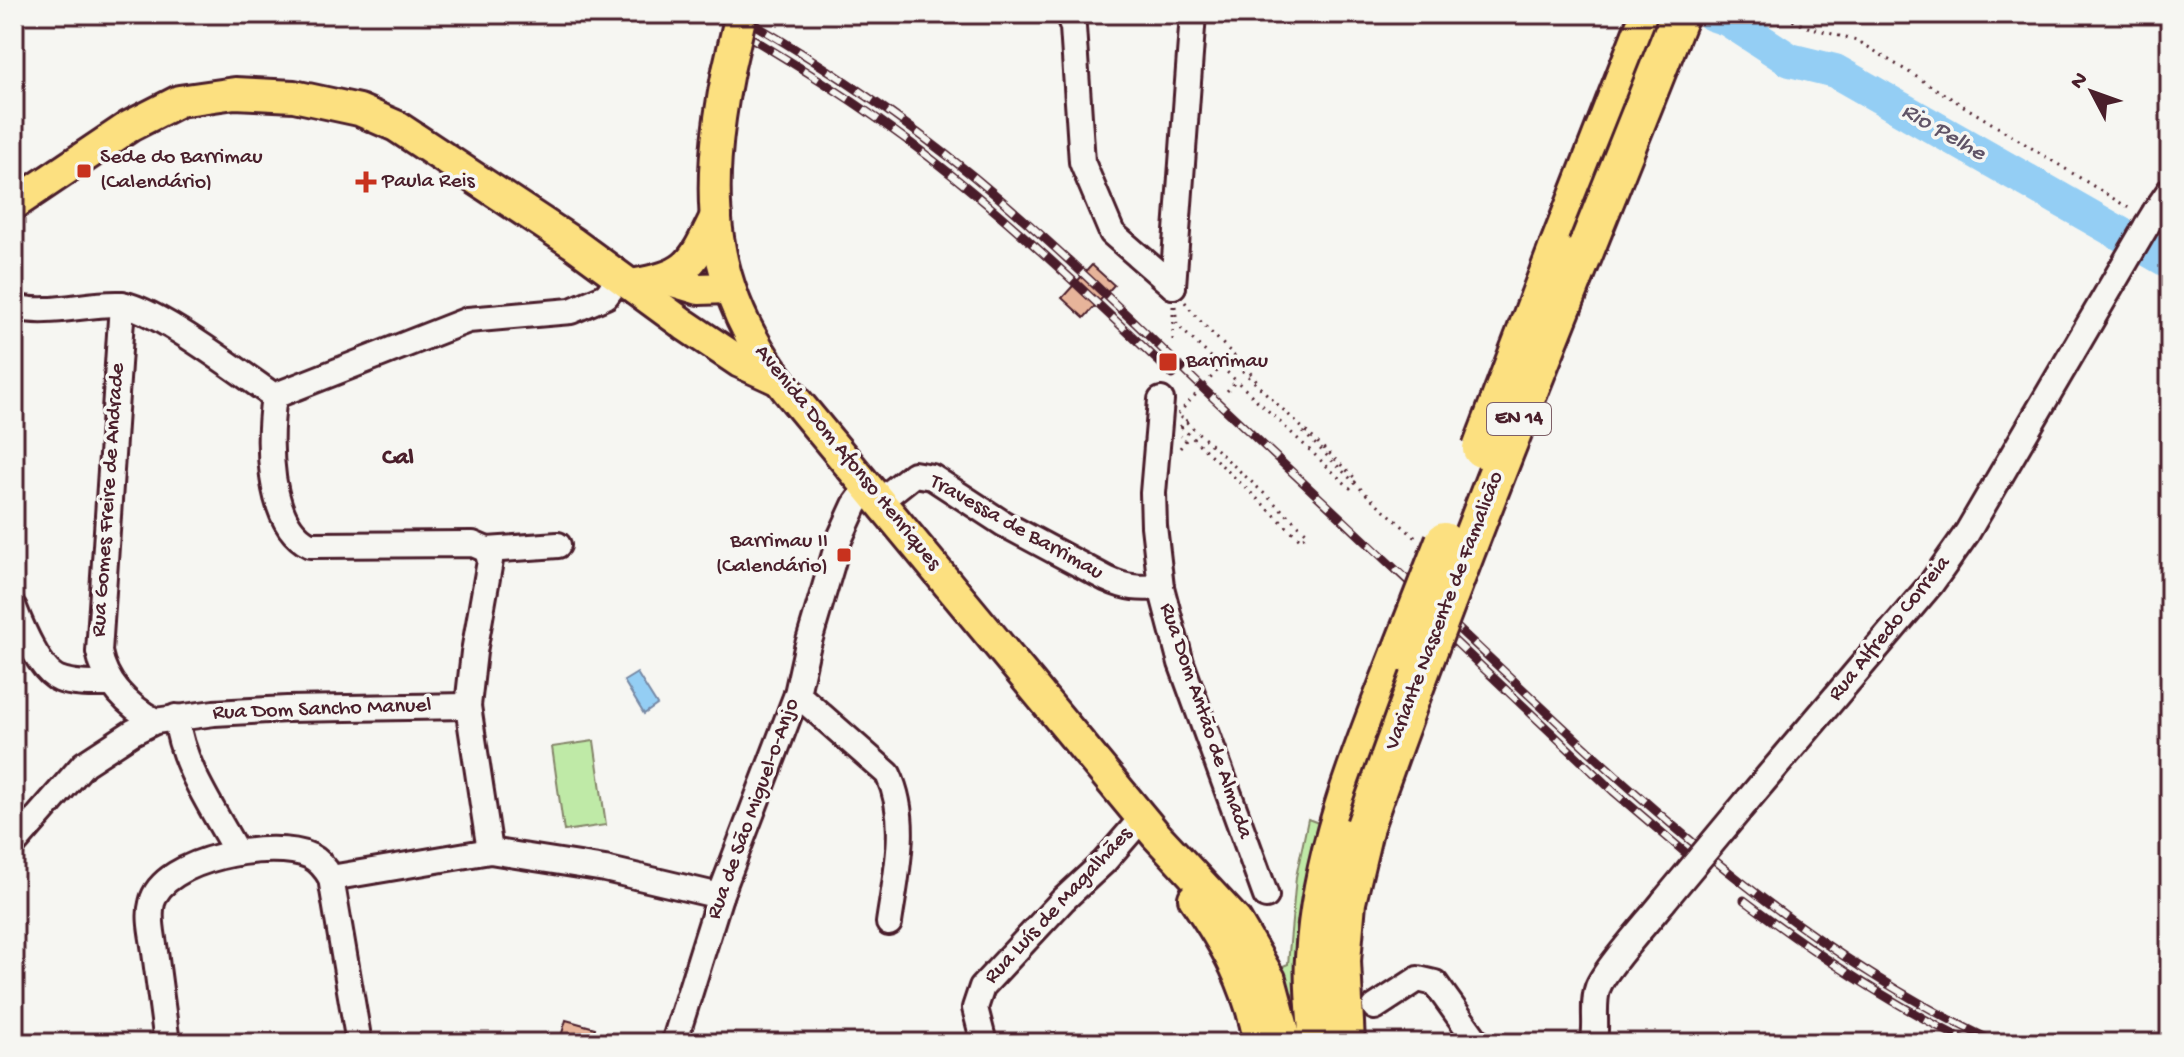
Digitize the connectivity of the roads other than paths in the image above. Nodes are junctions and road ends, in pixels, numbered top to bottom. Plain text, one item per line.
1 (741, 14) edge
2 (1068, 14) edge
3 (1193, 14) edge
4 (1649, 14) edge
5 (1680, 14) edge
6 (2170, 190) edge
7 (14, 204) edge
8 (716, 216) junction
9 (666, 279) junction
10 (626, 281) junction
11 (728, 288) junction
12 (122, 304) junction
13 (14, 307) edge
14 (739, 317) junction
15 (685, 325) junction
16 (779, 380) junction
17 (274, 396) junction
18 (1170, 407) road end
19 (874, 494) junction
20 (558, 545) dead end
21 (487, 550) junction
22 (1161, 587) junction
23 (14, 608) edge
24 (111, 684) junction
25 (797, 694) junction
26 (468, 706) junction
27 (166, 719) junction
28 (1352, 821) junction
29 (1149, 826) junction
30 (14, 844) edge
31 (490, 851) junction
32 (237, 853) junction
33 (331, 878) junction
34 (720, 896) junction
35 (1266, 896) dead end
36 (889, 923) dead end
37 (1375, 1007) dead end
38 (1599, 1040) edge
39 (167, 1043) edge
40 (359, 1043) edge
41 (674, 1043) edge
42 (984, 1043) edge
43 (1260, 1043) edge
44 (1287, 1043) edge
45 (1318, 1043) edge
46 (1346, 1043) edge
47 (1478, 1043) edge

1 - 8 main road, Avenida Dom Afonso Henriques, bridge
2 - 3 street
4 - 28 highway, Variante Nascente de Famalicão / EN 14, bridge
5 - 28 highway, Variante Nascente de Famalicão / EN 14, bridge
6 - 38 street, Rua Alfredo Correia, bridge
7 - 10 main road
8 - 9 main road
8 - 11 main road, Avenida Dom Afonso Henriques
9 - 10 main road
9 - 11 main road
10 - 15 main road
10 - 17 street
11 - 14 main road, Avenida Dom Afonso Henriques
12 - 13 street
12 - 17 street
12 - 24 street, Rua Gomes Freire de Andrade
14 - 15 main road
14 - 16 main road, Avenida Dom Afonso Henriques
15 - 16 main road
16 - 19 main road, Avenida Dom Afonso Henriques
17 - 21 street
18 - 22 street, Rua Dom Antão de Almada
19 - 22 street, Travessa de Barrimau
19 - 25 street, Rua de São Miguel-o-Anjo
19 - 29 main road, Avenida Dom Afonso Henriques
20 - 21 street
21 - 26 street
22 - 35 street, Rua Dom Antão de Almada
23 - 24 street
24 - 27 street, Rua Gomes Freire de Andrade
25 - 34 street, Rua de São Miguel-o-Anjo
25 - 36 street
26 - 27 street, Rua Dom Sancho Manuel
26 - 31 street
27 - 30 street, Rua Dom Sancho Manuel
27 - 32 street
28 - 45 highway, Variante Nascente de Famalicão / EN 14
28 - 46 highway, Variante Nascente de Famalicão / EN 14
29 - 42 street, Rua Luís de Magalhães
29 - 43 main road, Avenida Dom Afonso Henriques
29 - 44 main road, Avenida Dom Afonso Henriques
31 - 33 street
31 - 34 street
32 - 33 street
32 - 39 street
33 - 40 street
34 - 41 street, Rua de São Miguel-o-Anjo
37 - 47 street

